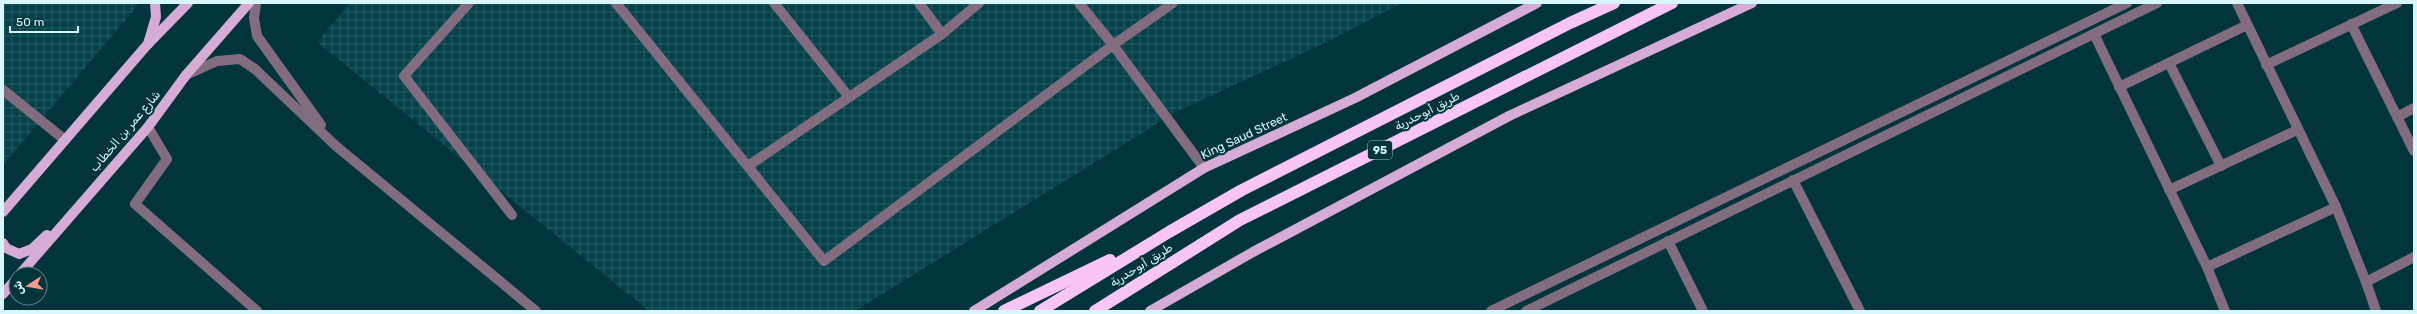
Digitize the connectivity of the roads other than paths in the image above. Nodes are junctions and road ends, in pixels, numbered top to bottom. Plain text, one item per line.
1 (155, 3) edge
2 (249, 3) edge
3 (256, 3) edge
4 (469, 3) edge
5 (616, 3) edge
6 (774, 3) edge
7 (919, 3) edge
8 (979, 3) edge
9 (1079, 3) edge
10 (1173, 3) edge
11 (1537, 3) edge
12 (1614, 3) edge
13 (1672, 3) edge
14 (1752, 3) edge
15 (2127, 3) edge
16 (2157, 3) edge
17 (2237, 3) edge
18 (2397, 3) edge
19 (184, 5) edge
20 (2115, 6) edge
21 (2350, 24) junction
22 (2247, 25) junction
23 (942, 34) junction
24 (2094, 34) junction
25 (1113, 45) junction
26 (147, 46) junction
27 (2169, 63) junction
28 (2266, 65) junction
29 (186, 75) junction
30 (2119, 87) junction
31 (3, 90) edge
32 (849, 97) junction
33 (2414, 108) edge
34 (2397, 117) junction
35 (148, 127) junction
36 (2297, 130) junction
37 (65, 140) junction
38 (336, 146) junction
39 (2414, 151) edge
40 (748, 166) junction
41 (2221, 166) junction
42 (1204, 168) junction
43 (39, 170) junction
44 (1793, 180) junction
45 (2169, 190) junction
46 (83, 201) junction
47 (2336, 207) junction
48 (3, 212) edge
49 (512, 215) dead end
50 (3, 220) edge
51 (1169, 232) junction
52 (1668, 242) junction
53 (3, 243) edge
54 (2414, 257) edge
55 (27, 266) edge
56 (2207, 266) junction
57 (2366, 282) junction
58 (256, 311) edge
59 (536, 311) edge
60 (974, 311) edge
61 (1004, 311) edge
62 (1040, 311) edge
63 (1095, 311) edge
64 (1150, 311) edge
65 (1491, 311) edge
66 (1526, 311) edge
67 (1703, 311) edge
68 (1860, 311) edge
69 (2225, 311) edge
70 (2376, 311) edge

1 - 26 main road
2 - 29 main road, شارع عمر بن الخطاب
3 - 38 street
4 - 49 street
5 - 40 street
6 - 32 street
7 - 23 street
8 - 23 street
9 - 25 street
10 - 25 street
11 - 42 main road, King Saud Street
12 - 51 highway, طريق أبوحدرية / 95
13 - 63 highway, طريق أبوحدرية / 95
14 - 64 main road
15 - 20 street
16 - 24 street
17 - 22 street
18 - 21 street
19 - 26 main road
20 - 65 street
21 - 28 street
21 - 34 street
22 - 27 street
22 - 28 street
23 - 32 street
24 - 30 street
24 - 44 street
25 - 40 street
25 - 42 street
26 - 37 main road
27 - 30 street
27 - 41 street
28 - 36 street
29 - 35 main road, شارع عمر بن الخطاب
29 - 38 street
30 - 45 street
31 - 37 street
32 - 40 street
33 - 34 street
34 - 39 street
35 - 46 main road, شارع عمر بن الخطاب
35 - 58 street
36 - 41 street
36 - 47 street
37 - 43 main road
38 - 59 street
41 - 45 street
42 - 60 main road, King Saud Street
43 - 48 main road
43 - 50 main road
44 - 52 street
44 - 68 street
45 - 56 street
46 - 53 main road
46 - 55 main road, شارع عمر بن الخطاب
47 - 56 street
47 - 57 street
51 - 61 highway
51 - 62 highway, طريق أبوحدرية / 95
52 - 66 street
52 - 67 street
54 - 57 street
56 - 69 street
57 - 70 street

